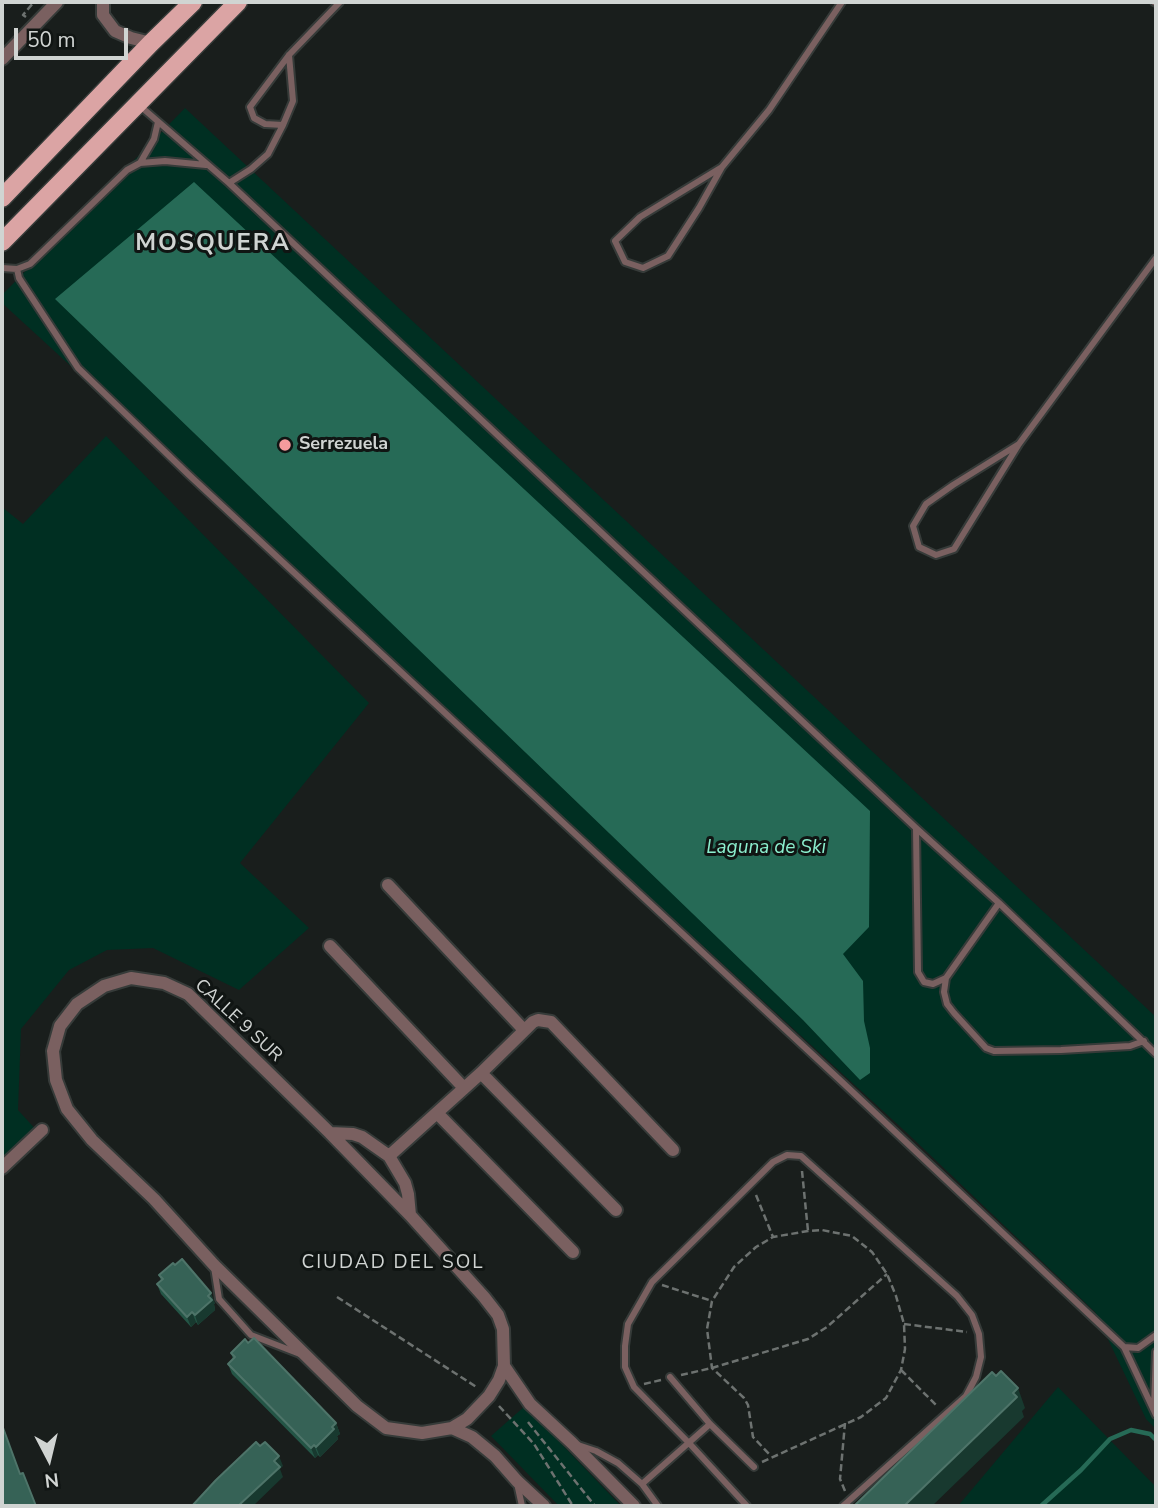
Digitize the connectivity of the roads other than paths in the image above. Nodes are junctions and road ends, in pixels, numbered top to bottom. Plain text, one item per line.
1 (57, 2) edge
2 (103, 2) edge
3 (193, 2) edge
4 (238, 2) edge
5 (340, 2) edge
6 (842, 2) edge
7 (151, 43) junction
8 (289, 55) junction
9 (2, 59) edge
10 (137, 103) junction
11 (158, 122) junction
12 (283, 125) junction
13 (140, 163) junction
14 (208, 165) junction
15 (722, 167) junction
16 (229, 183) junction
17 (2, 198) edge
18 (2, 242) edge
19 (1156, 258) edge
20 (2, 268) edge
21 (16, 269) junction
22 (1019, 444) junction
23 (916, 828) junction
24 (388, 886) dead end
25 (999, 903) junction
26 (330, 947) dead end
27 (946, 978) junction
28 (524, 1030) junction
29 (1144, 1041) junction
30 (1156, 1054) edge
31 (481, 1073) junction
32 (464, 1088) junction
33 (438, 1113) junction
34 (42, 1130) dead end
35 (330, 1133) junction
36 (673, 1150) dead end
37 (389, 1156) junction
38 (2, 1168) edge
39 (616, 1210) dead end
40 (410, 1215) junction
41 (573, 1252) dead end
42 (214, 1265) junction
43 (1156, 1335) edge
44 (1124, 1347) junction
45 (1156, 1352) edge
46 (305, 1356) junction
47 (504, 1366) junction
48 (670, 1377) road end
49 (1155, 1412) edge
50 (710, 1424) junction
51 (452, 1428) junction
52 (572, 1443) junction
53 (689, 1443) junction
54 (754, 1467) dead end
55 (517, 1481) junction
56 (642, 1484) junction
57 (522, 1506) edge
58 (544, 1506) edge
59 (634, 1506) edge
60 (658, 1506) edge
61 (747, 1506) edge
62 (843, 1506) edge

1 - 9 street
2 - 7 street
3 - 7 main road
4 - 10 main road
5 - 8 lane
6 - 15 lane
7 - 17 main road
8 - 12 lane
8 - 12 lane
10 - 11 lane
10 - 18 main road
11 - 13 lane
11 - 14 lane
12 - 16 lane
13 - 14 lane
13 - 21 lane
14 - 16 lane
15 - 15 lane
16 - 23 lane
19 - 22 lane
20 - 21 lane
21 - 44 lane
22 - 22 lane
23 - 25 lane
23 - 27 lane
24 - 28 street
25 - 27 lane
25 - 29 lane
26 - 32 street
27 - 29 lane
28 - 31 street
28 - 36 street
29 - 30 lane
31 - 32 street
31 - 39 street
32 - 33 street
33 - 37 street
33 - 41 street
34 - 38 street
35 - 37 street
35 - 40 street, CALLE 9 SUR
35 - 42 street, CALLE 9 SUR
37 - 40 street
40 - 47 street, CALLE 9 SUR
42 - 46 street, CALLE 9 SUR
42 - 46 lane
43 - 44 lane
44 - 49 lane
45 - 49 lane
46 - 51 street, CALLE 9 SUR
47 - 51 street
47 - 52 street
48 - 50 lane
50 - 53 lane
50 - 54 lane
51 - 55 street
52 - 56 lane
52 - 59 street
53 - 56 lane
53 - 61 lane
53 - 62 lane
55 - 57 lane
55 - 58 street
56 - 60 lane

